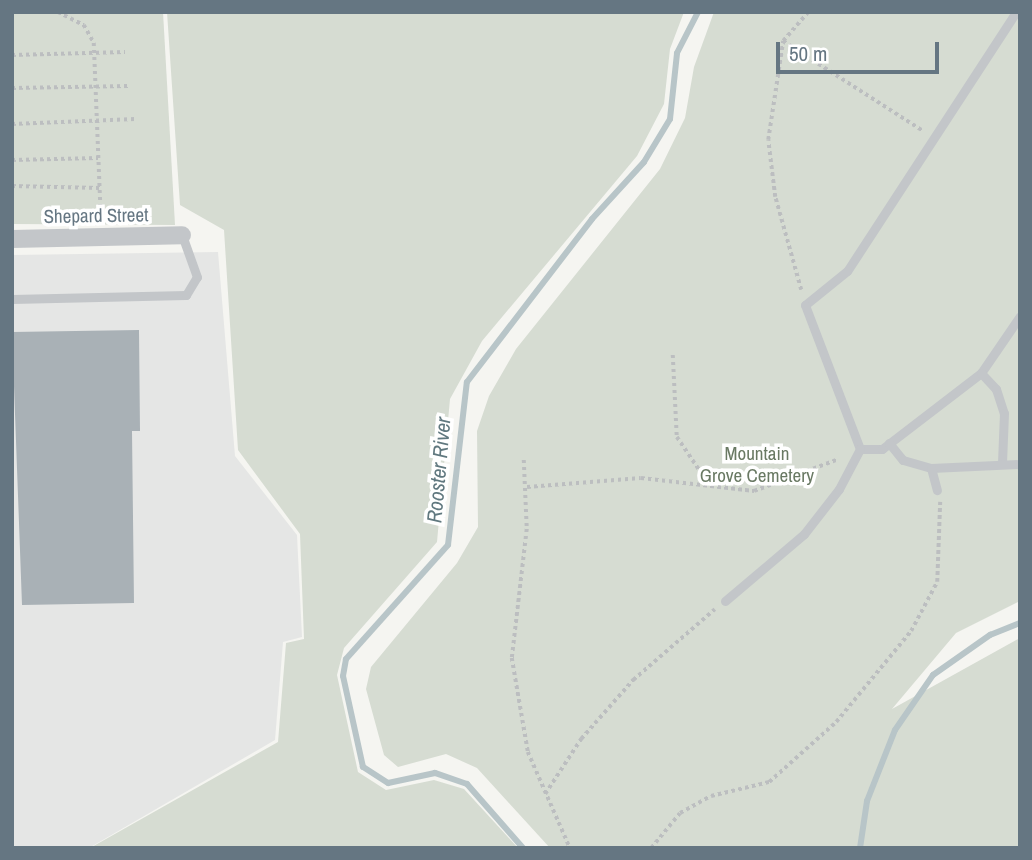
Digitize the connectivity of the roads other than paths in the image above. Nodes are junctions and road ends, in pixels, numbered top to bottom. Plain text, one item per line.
1 (1016, 12) edge
2 (182, 235) joint
3 (12, 239) edge
4 (12, 299) edge
5 (1020, 316) edge
6 (981, 373) junction
7 (889, 443) junction
8 (860, 449) junction
9 (1002, 463) junction
10 (1020, 464) edge
11 (931, 468) junction
12 (937, 489) road end
13 (725, 601) road end

1 - 8 lane
2 - 3 street, Shepard Street
2 - 4 lane
5 - 6 lane
6 - 7 lane
6 - 9 lane
7 - 8 lane
7 - 11 lane
8 - 13 lane
9 - 10 lane
9 - 11 lane
11 - 12 lane

